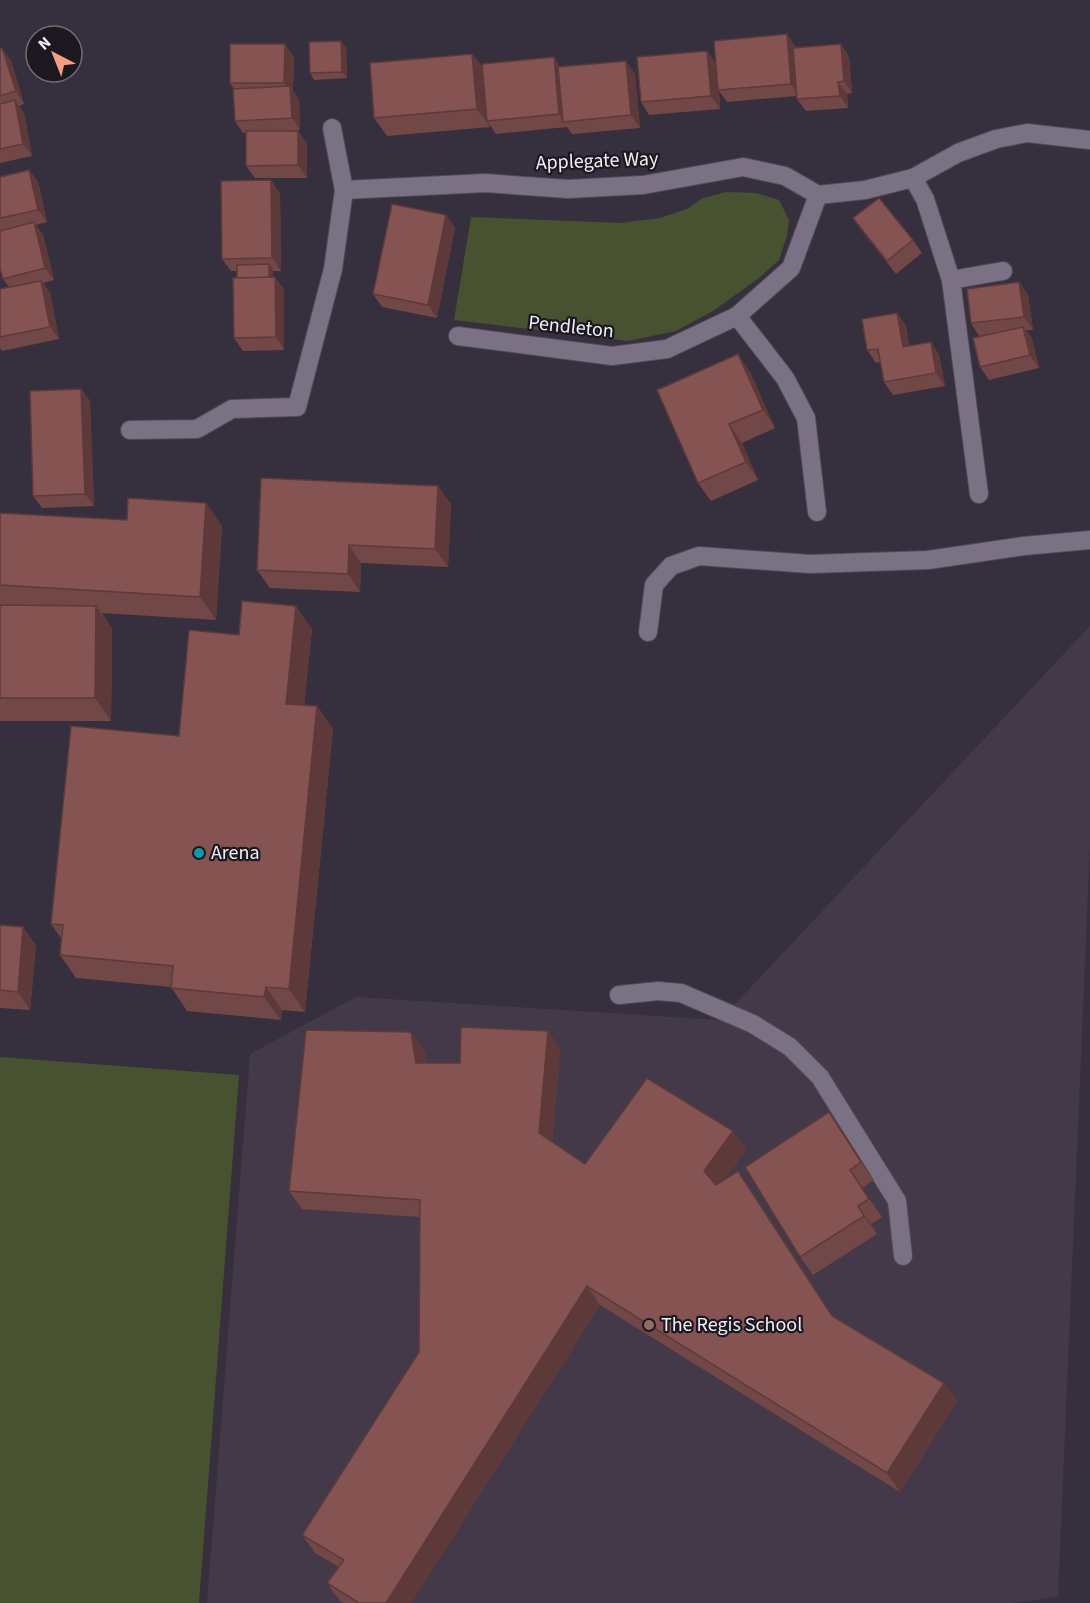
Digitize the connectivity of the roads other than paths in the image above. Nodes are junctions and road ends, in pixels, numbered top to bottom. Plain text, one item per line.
1 (332, 128) dead end
2 (1090, 140) edge
3 (914, 178) junction
4 (344, 190) junction
5 (818, 195) junction
6 (1003, 271) dead end
7 (951, 280) junction
8 (737, 316) junction
9 (458, 336) dead end
10 (130, 430) dead end
11 (979, 494) dead end
12 (818, 512) dead end
13 (1090, 540) edge
14 (648, 632) dead end
15 (619, 995) dead end
16 (903, 1256) dead end

1 - 4 street
2 - 3 street
3 - 5 street
3 - 7 street
4 - 5 street, Applegate Way
4 - 10 street
5 - 8 street, Pendleton
6 - 7 street
7 - 11 street
8 - 9 street, Pendleton
8 - 12 street
13 - 14 street
15 - 16 street

